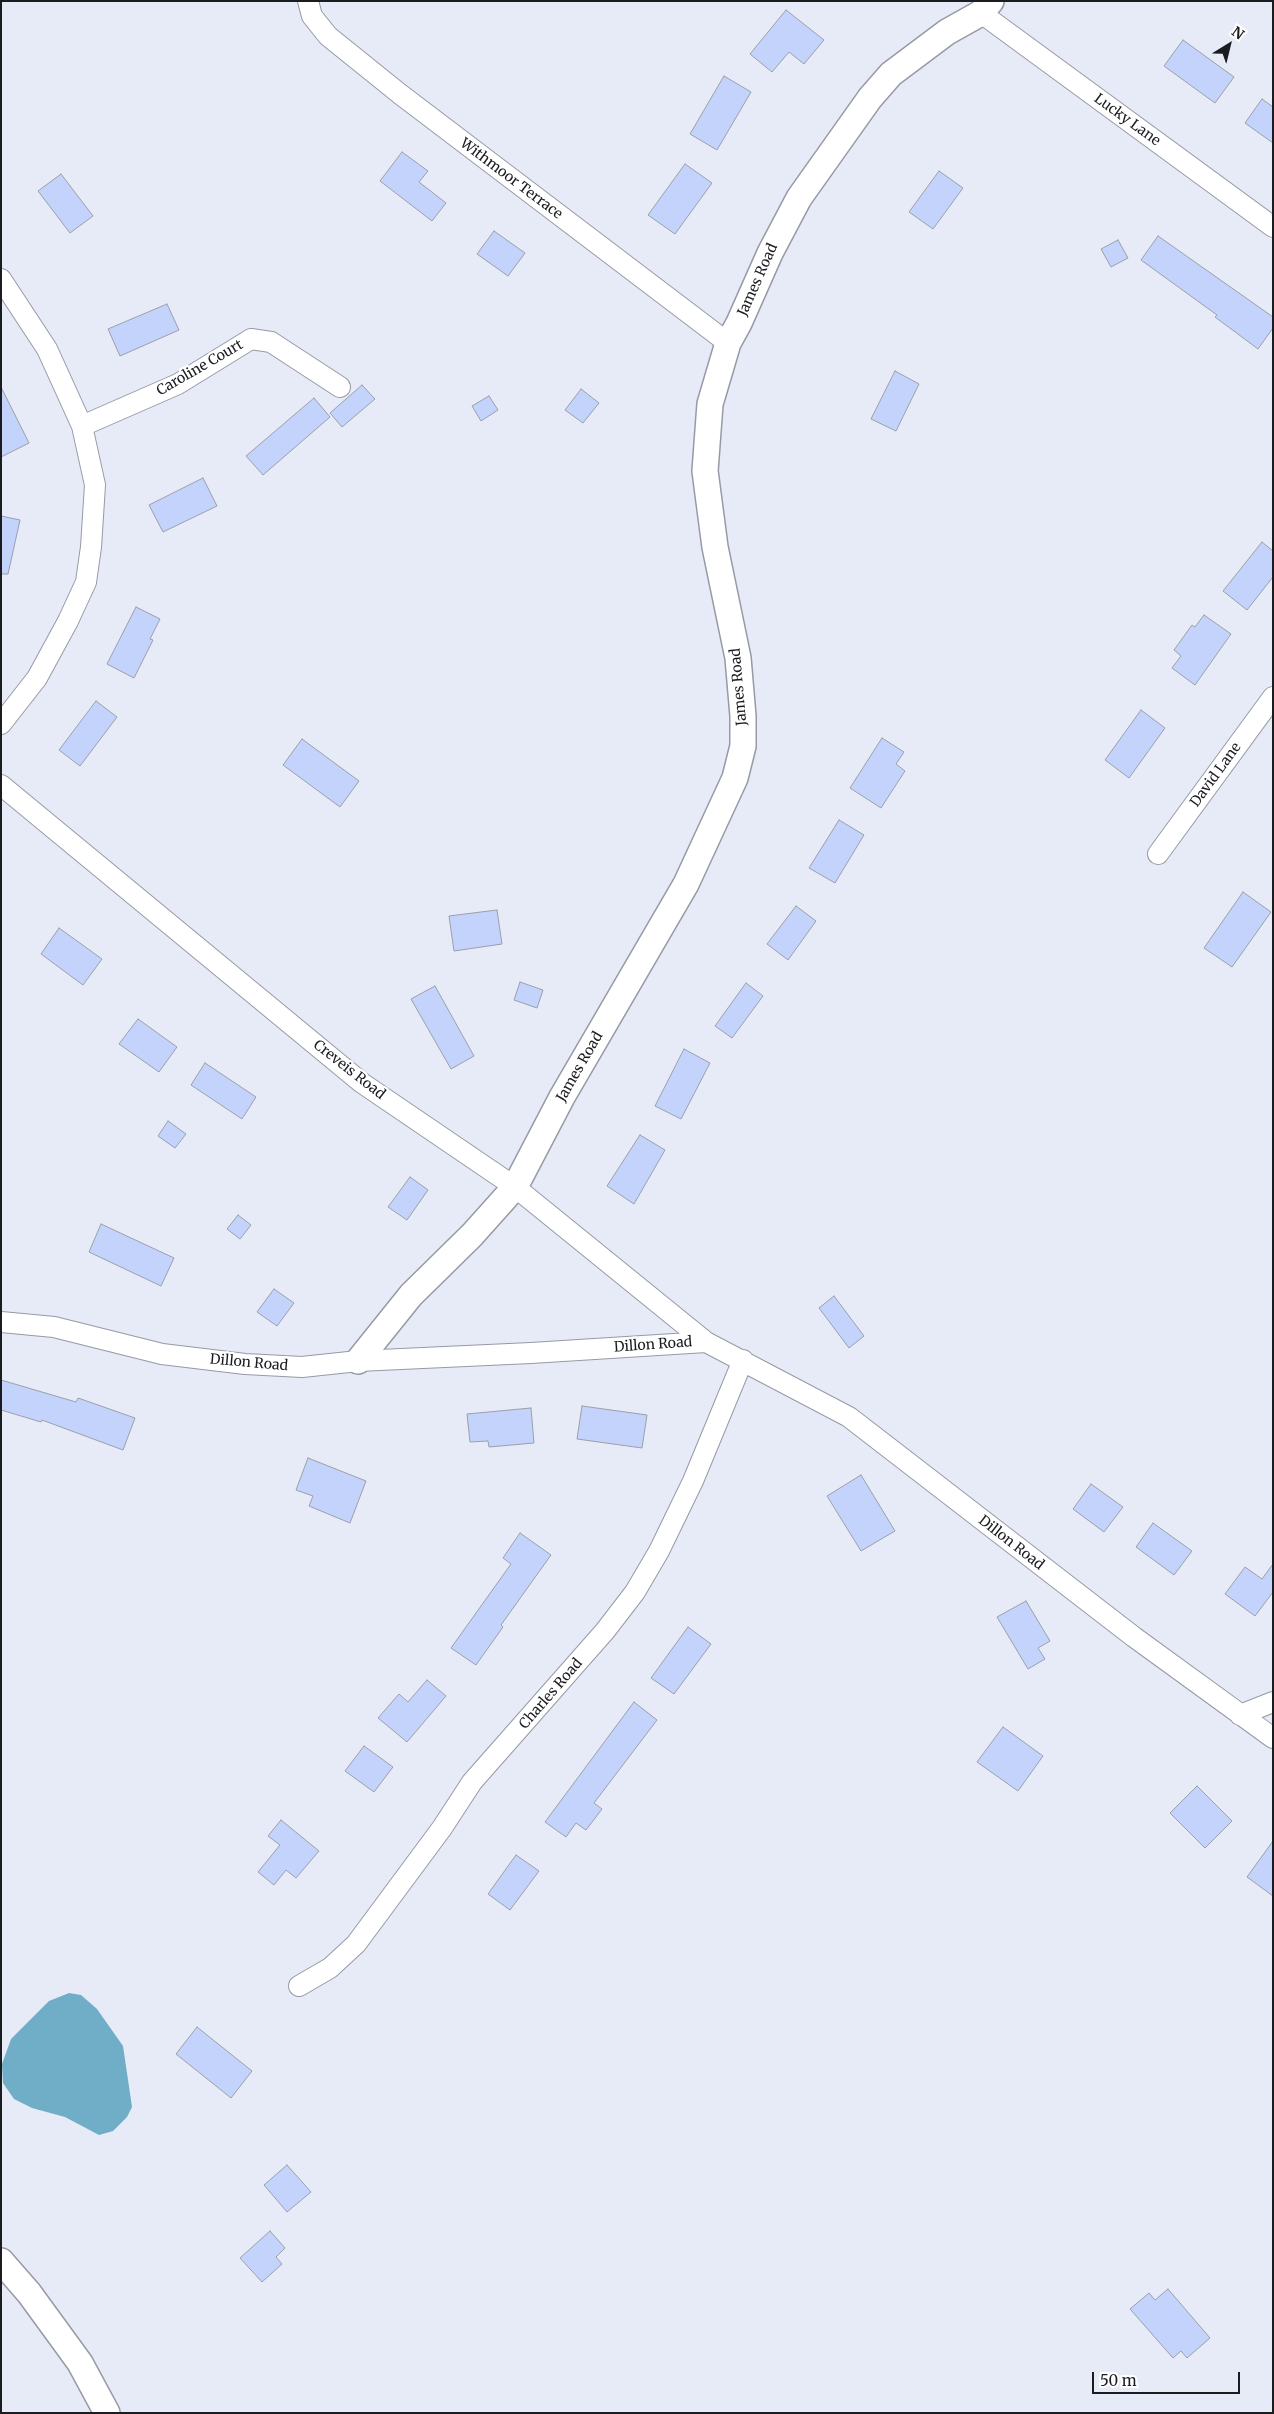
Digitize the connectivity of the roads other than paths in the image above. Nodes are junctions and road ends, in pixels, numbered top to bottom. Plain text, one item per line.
1 (308, 1) edge
2 (986, 7) edge
3 (1273, 227) edge
4 (1, 279) edge
5 (728, 343) junction
6 (340, 387) dead end
7 (82, 426) junction
8 (1273, 697) edge
9 (1, 724) edge
10 (1, 785) edge
11 (1158, 854) dead end
12 (515, 1187) junction
13 (1, 1322) edge
14 (706, 1342) junction
15 (743, 1360) junction
16 (358, 1361) junction
17 (1273, 1702) edge
18 (1240, 1715) junction
19 (1273, 1738) edge
20 (299, 1986) dead end
21 (1, 2261) edge
22 (108, 2413) edge

1 - 5 street, Withmoor Terrace
2 - 3 street, Lucky Lane
2 - 5 street, James Road
4 - 7 street
5 - 12 street, James Road
6 - 7 street, Caroline Court
7 - 9 street
8 - 11 street, David Lane
10 - 12 street, Creveis Road
12 - 14 street, Creveis Road
12 - 16 street, James Road
13 - 16 street, Dillon Road
14 - 15 street, Dillon Road
14 - 16 street, Dillon Road
15 - 18 street, Dillon Road
15 - 20 street, Charles Road
17 - 18 street
18 - 19 street, Dillon Road
21 - 22 street

